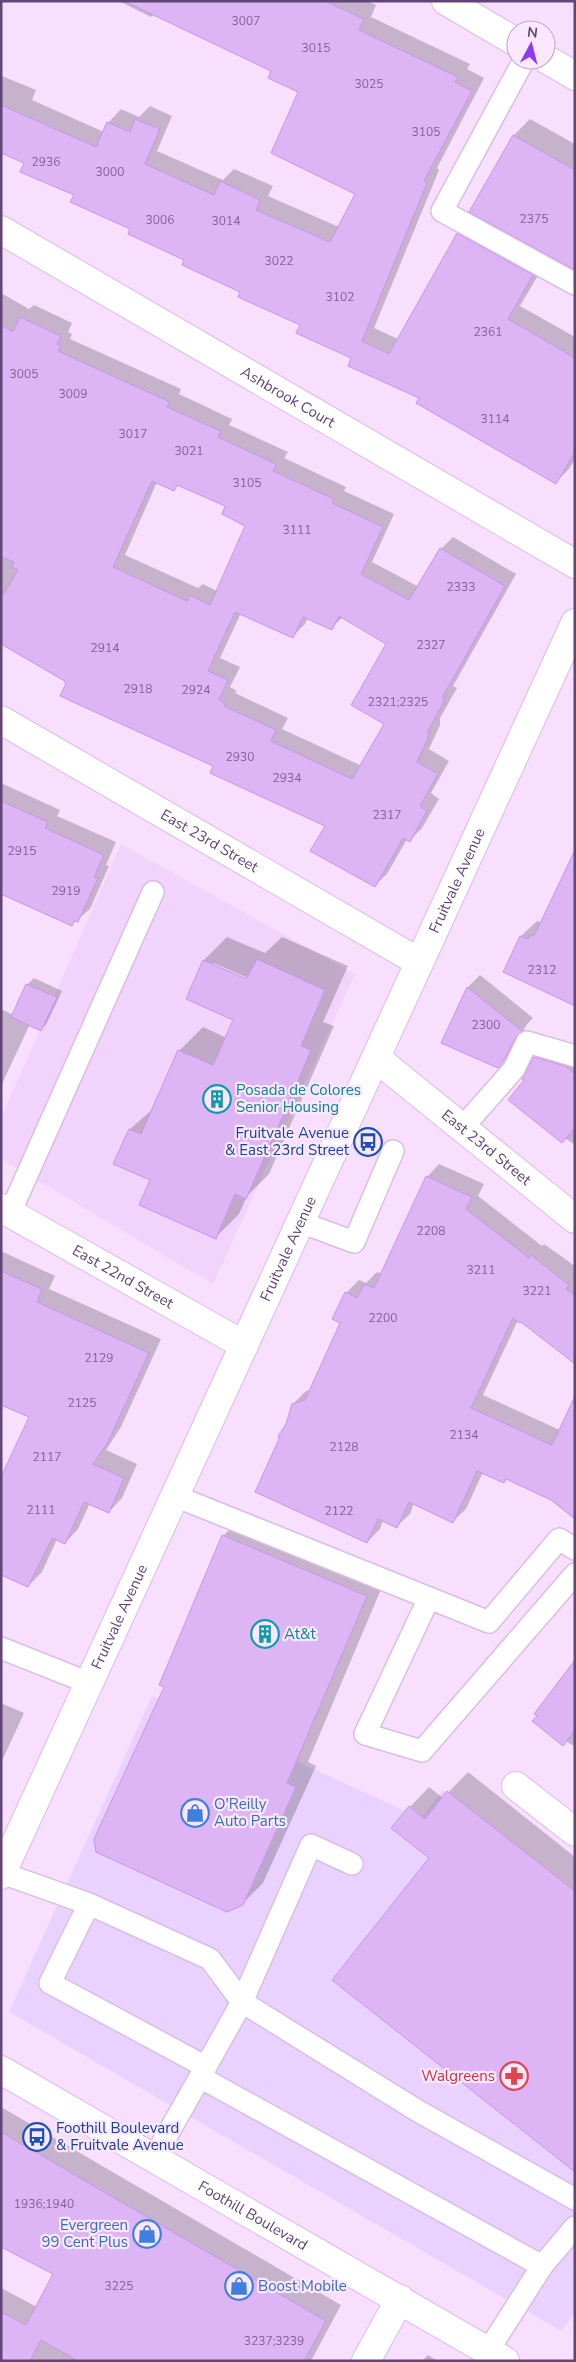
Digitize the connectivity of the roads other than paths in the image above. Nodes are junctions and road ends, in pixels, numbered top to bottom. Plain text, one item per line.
1 (446, 1) edge
2 (506, 36) edge
3 (556, 66) edge
4 (519, 70) edge
5 (575, 76) edge
6 (1, 230) edge
7 (575, 284) edge
8 (575, 564) edge
9 (575, 623) edge
10 (1, 720) edge
11 (153, 892) dead end
12 (419, 962) junction
13 (575, 1056) edge
14 (376, 1058) junction
15 (462, 1128) junction
16 (393, 1151) dead end
17 (5, 1210) edge
18 (575, 1219) edge
19 (300, 1222) junction
20 (244, 1345) junction
21 (175, 1496) junction
22 (575, 1549) edge
23 (575, 1574) edge
24 (429, 1598) junction
25 (1, 1648) edge
26 (89, 1683) junction
27 (516, 1786) dead end
28 (575, 1832) edge
29 (352, 1864) dead end
30 (2, 1874) edge
31 (89, 1904) junction
32 (242, 2002) junction
33 (1, 2070) edge
34 (203, 2072) junction
35 (154, 2158) junction
36 (575, 2199) edge
37 (575, 2227) edge
38 (542, 2266) junction
39 (400, 2299) junction
40 (496, 2356) edge
41 (366, 2361) edge

1 - 2 main road
3 - 5 main road
4 - 7 lane
6 - 8 main road, Ashbrook Court
9 - 12 main road, Fruitvale Avenue
10 - 12 main road, East 23rd Street
11 - 17 lane
12 - 14 main road, Fruitvale Avenue
13 - 15 lane
14 - 15 main road, East 23rd Street
14 - 19 main road, Fruitvale Avenue
15 - 18 main road, East 23rd Street
16 - 19 lane
17 - 20 main road, East 22nd Street
19 - 20 main road, Fruitvale Avenue
20 - 21 main road, Fruitvale Avenue
21 - 24 lane
21 - 26 main road, Fruitvale Avenue
22 - 24 lane
23 - 24 lane
25 - 26 lane
26 - 30 main road, Fruitvale Avenue
27 - 28 main road
29 - 32 lane
30 - 31 lane
31 - 32 lane
31 - 34 lane
32 - 34 lane
32 - 36 lane
33 - 35 main road, Foothill Boulevard
34 - 35 lane
34 - 38 lane
35 - 39 main road, Foothill Boulevard
37 - 38 lane
38 - 40 lane
39 - 40 main road, Foothill Boulevard
39 - 41 main road

